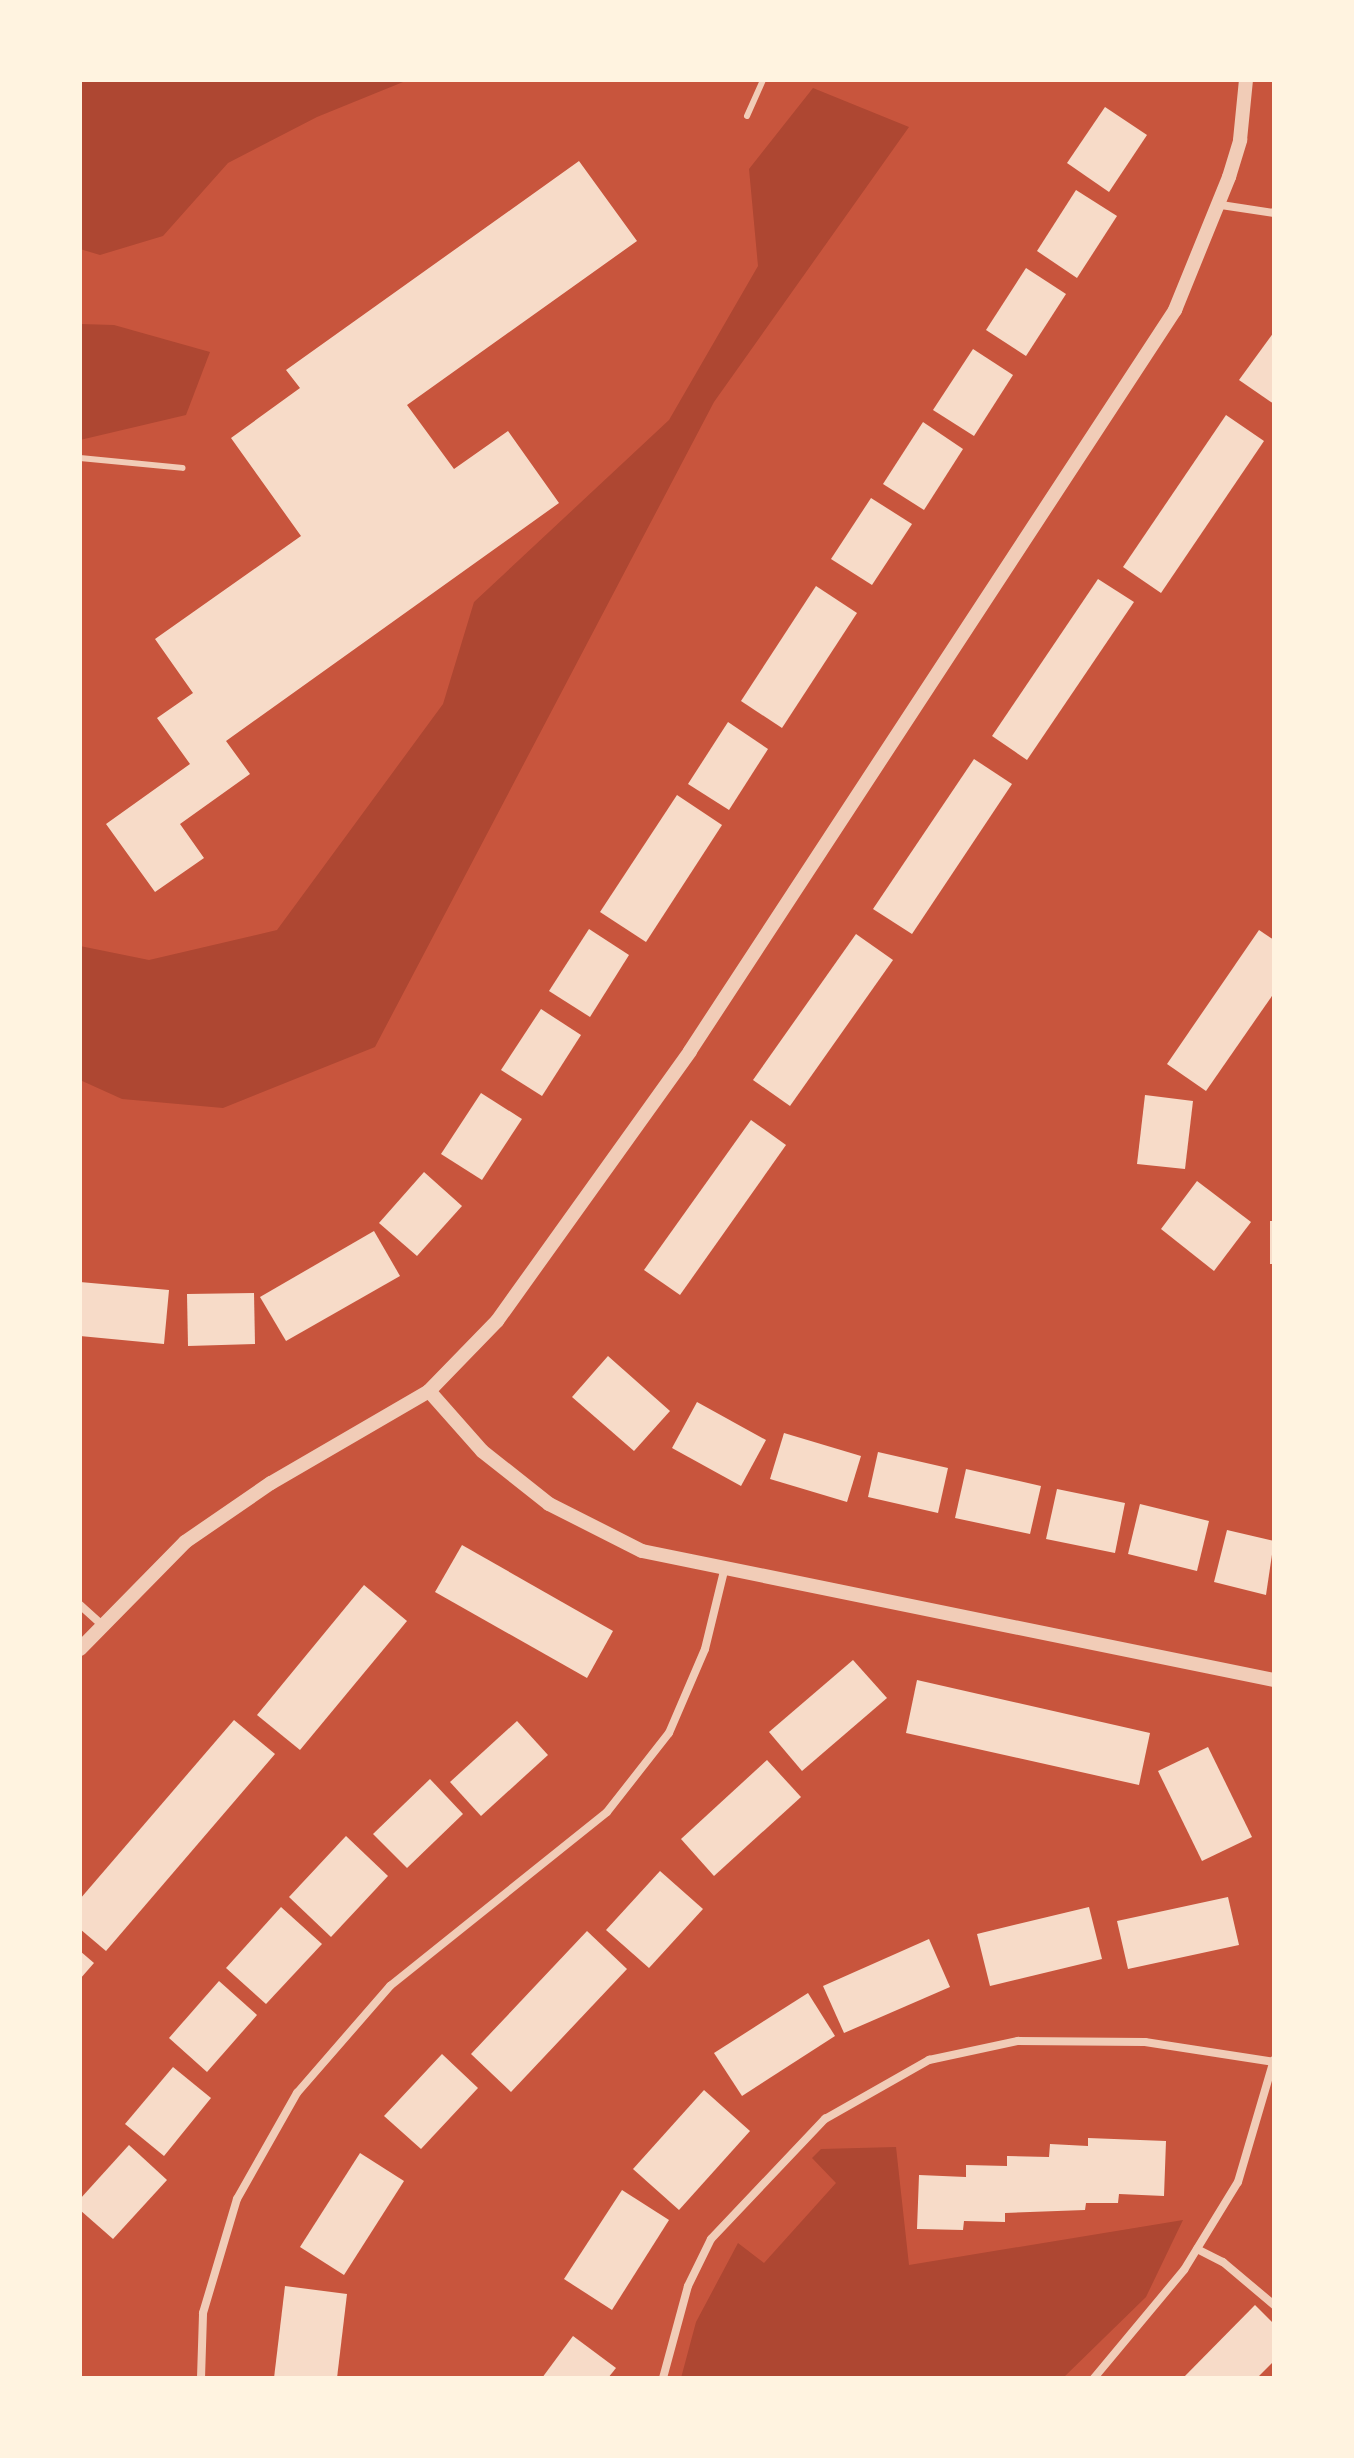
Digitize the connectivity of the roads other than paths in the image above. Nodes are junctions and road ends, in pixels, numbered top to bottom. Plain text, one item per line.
1 (763, 80) edge
2 (1246, 80) edge
3 (747, 116) dead end
4 (1221, 205) junction
5 (1274, 213) edge
6 (80, 458) edge
7 (183, 468) dead end
8 (429, 1391) junction
9 (724, 1571) junction
10 (80, 1605) edge
11 (101, 1624) junction
12 (80, 1649) edge
13 (1274, 1680) edge
14 (1274, 2061) edge
15 (1197, 2249) junction
16 (1274, 2305) edge
17 (201, 2378) edge
18 (663, 2378) edge
19 (1094, 2378) edge

1 - 3 lane
2 - 4 street
4 - 5 street
4 - 8 street
6 - 7 lane
8 - 9 street
8 - 11 street
9 - 13 street
9 - 17 street
10 - 11 street
11 - 12 street
14 - 15 street
14 - 18 street
15 - 16 street
15 - 19 street

